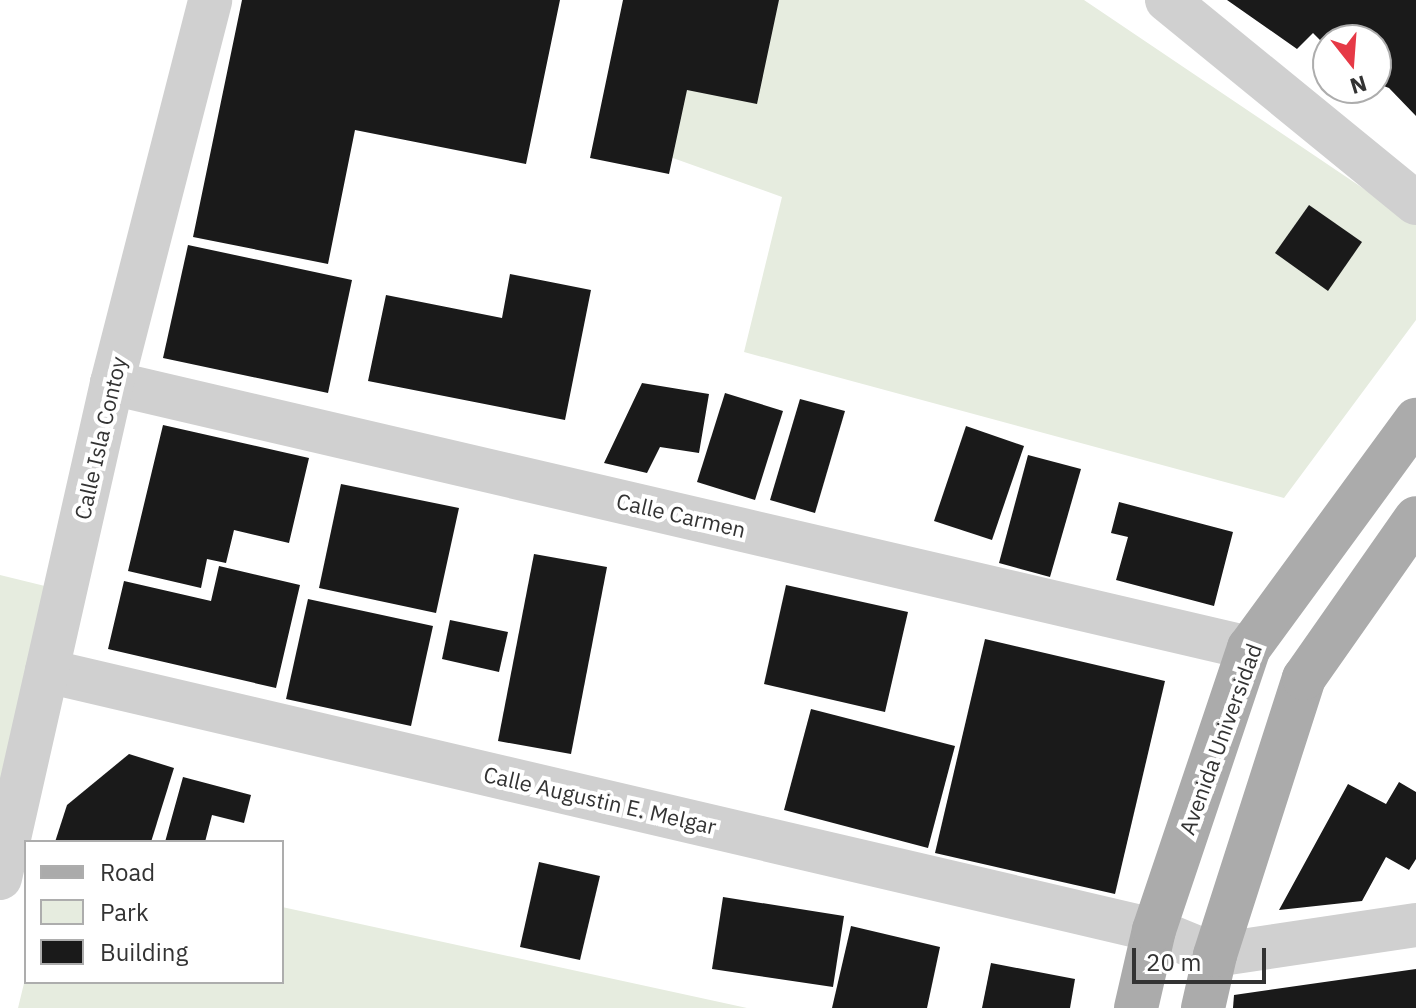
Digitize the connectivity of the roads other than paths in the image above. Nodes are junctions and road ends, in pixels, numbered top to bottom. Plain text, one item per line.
1 (210, 0) edge
2 (1167, 0) edge
3 (1416, 203) edge
4 (112, 383) junction
5 (1416, 420) edge
6 (1416, 518) edge
7 (1249, 648) junction
8 (47, 671) junction
9 (0, 878) edge
10 (1416, 925) edge
11 (1154, 930) junction
12 (1215, 955) junction
13 (1136, 1008) edge
14 (1203, 1008) edge

1 - 4 street, Calle Isla Contoy
2 - 3 street
4 - 7 street, Calle Carmen
4 - 8 street, Calle Isla Contoy
5 - 7 main road, Avenida Universidad
6 - 12 main road
7 - 11 main road, Avenida Universidad
8 - 9 street, Calle Isla Contoy
8 - 11 street, Calle Augustin E. Melgar
10 - 12 street
11 - 12 street, Calle Augustin E. Melgar
11 - 13 main road, Avenida Universidad
12 - 14 main road

